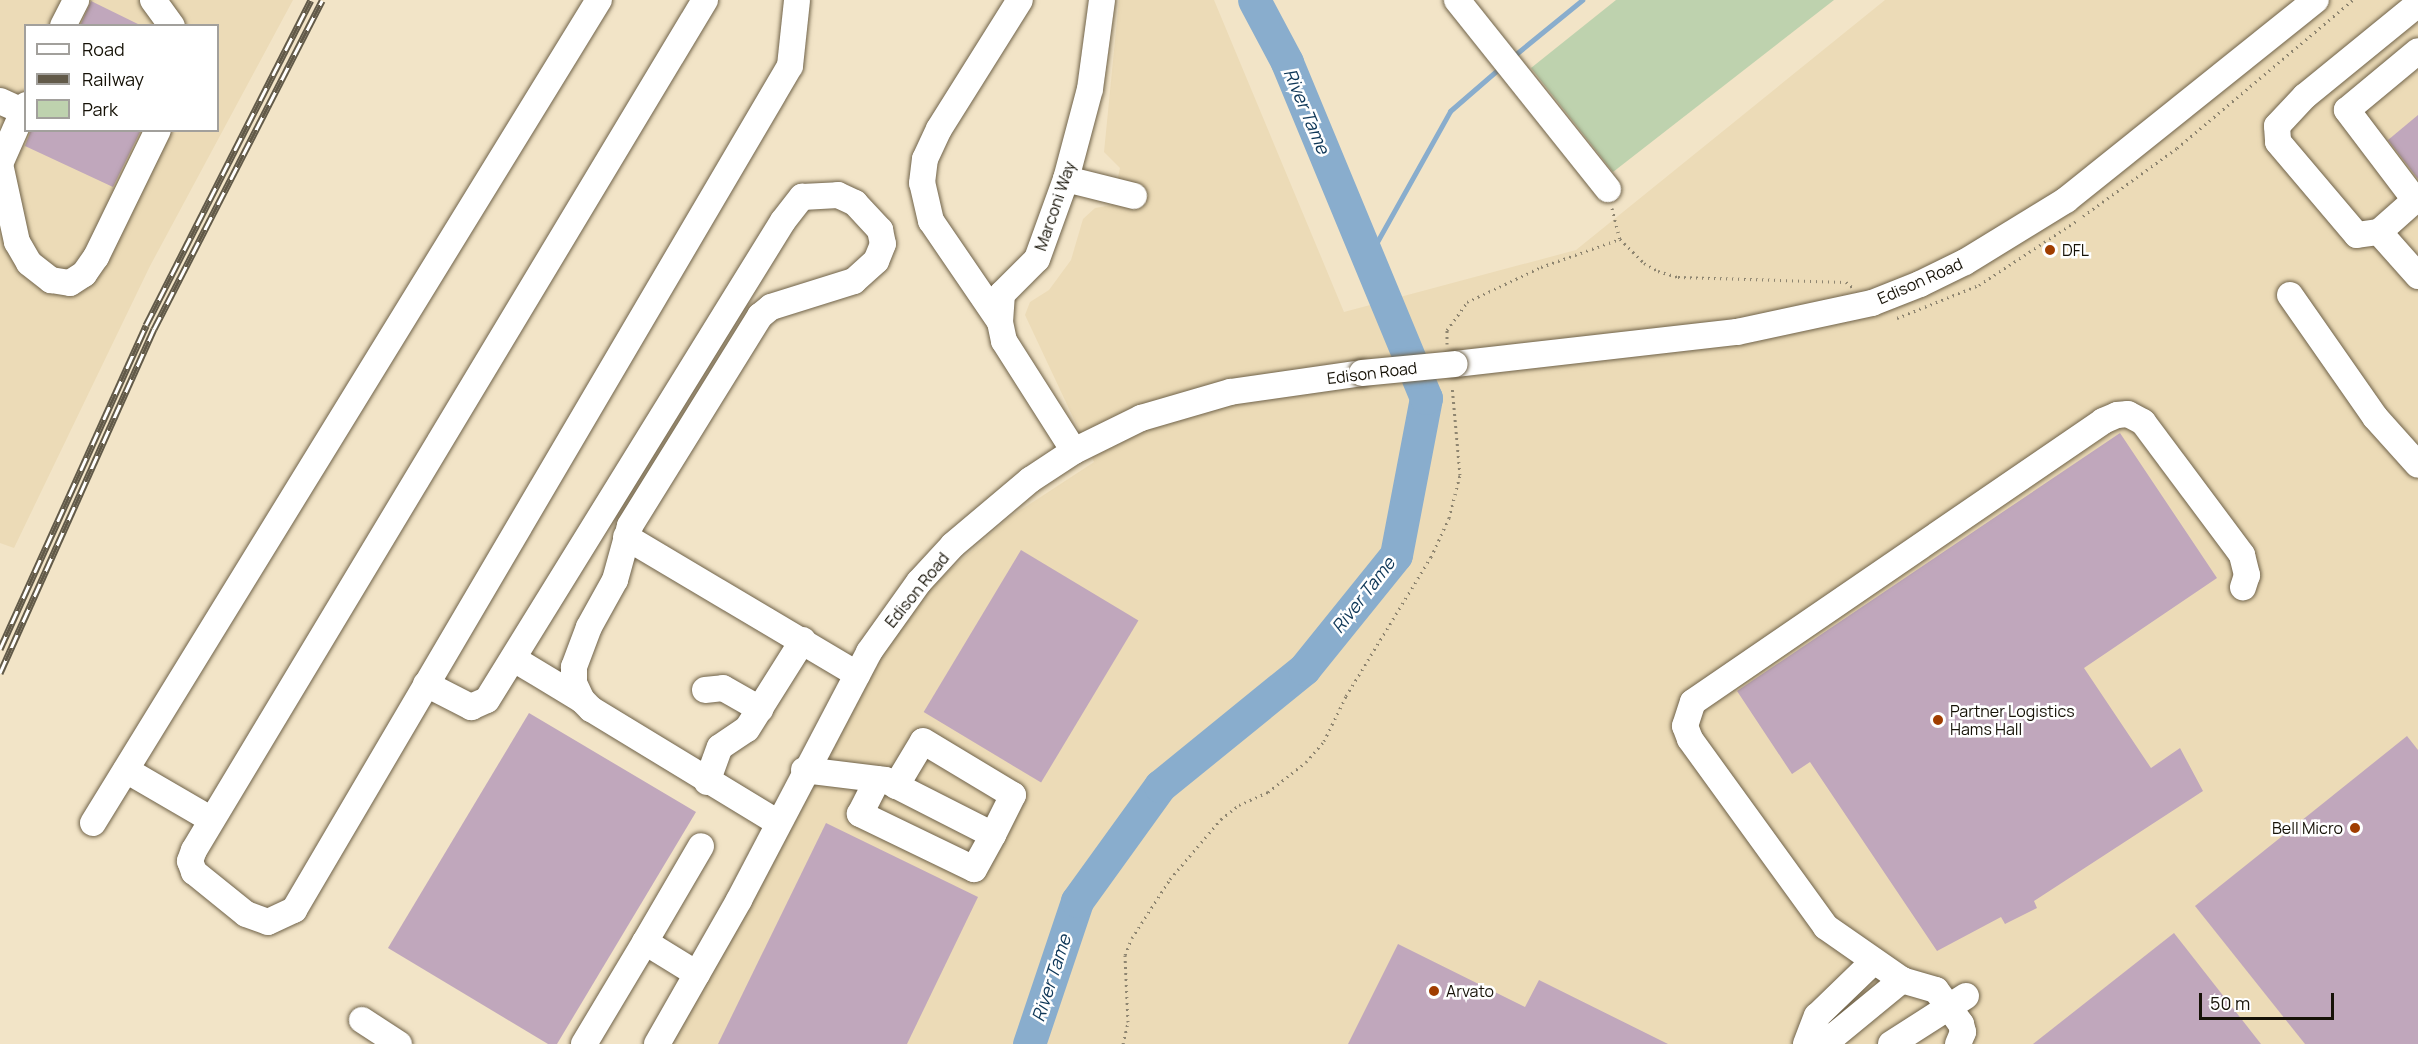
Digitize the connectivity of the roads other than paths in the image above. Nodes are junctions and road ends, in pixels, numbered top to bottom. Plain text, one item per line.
1 (76, 0) edge
2 (153, 0) edge
3 (599, 0) edge
4 (705, 0) edge
5 (797, 0) edge
6 (1020, 0) edge
7 (1102, 0) edge
8 (1457, 0) edge
9 (2316, 0) edge
10 (2418, 4) edge
11 (64, 24) edge
12 (171, 24) edge
13 (2418, 51) edge
14 (16, 106) edge
15 (157, 132) edge
16 (1066, 179) junction
17 (1608, 189) road end
18 (1134, 196) dead end
19 (2379, 232) junction
20 (2418, 276) edge
21 (2290, 295) dead end
22 (1000, 322) junction
23 (1074, 452) junction
24 (2418, 465) edge
25 (626, 537) junction
26 (2243, 587) dead end
27 (803, 640) junction
28 (514, 659) junction
29 (857, 674) junction
30 (426, 684) junction
31 (705, 690) dead end
32 (582, 700) junction
33 (760, 710) junction
34 (126, 770) junction
35 (804, 770) junction
36 (707, 782) junction
37 (887, 782) junction
38 (212, 820) junction
39 (777, 822) junction
40 (93, 823) dead end
41 (993, 835) junction
42 (701, 846) dead end
43 (645, 942) junction
44 (1874, 962) junction
45 (697, 974) junction
46 (1902, 980) junction
47 (1958, 1002) junction
48 (362, 1020) dead end
49 (399, 1044) edge
50 (584, 1044) edge
51 (657, 1044) edge
52 (1806, 1044) edge
53 (1817, 1044) edge
54 (1891, 1044) edge
55 (1958, 1044) edge

1 - 11 street
2 - 12 street
3 - 34 street
4 - 38 street
5 - 30 street
6 - 22 street
7 - 16 street, Marconi Way
8 - 17 street
9 - 23 street, Edison Road, bridge
10 - 19 street
13 - 19 street
14 - 15 street
16 - 18 street
16 - 22 street, Marconi Way
19 - 20 street
21 - 24 street
22 - 23 street, Marconi Way
23 - 29 street, Edison Road
25 - 27 street
25 - 28 street
25 - 32 street
26 - 44 street
27 - 29 street
27 - 33 street
28 - 30 street
28 - 32 street
29 - 35 street, Edison Road
30 - 38 street
31 - 33 street
32 - 36 street
33 - 36 street
34 - 38 street
34 - 40 street
35 - 37 street
35 - 39 street, Edison Road
36 - 39 street
37 - 41 street
37 - 41 street
37 - 41 street
39 - 45 street, Edison Road
42 - 43 street
43 - 45 street
43 - 50 street
44 - 46 street
44 - 52 street
45 - 51 street, Edison Road
46 - 47 street
46 - 53 street
47 - 54 street
47 - 55 street
48 - 49 street

